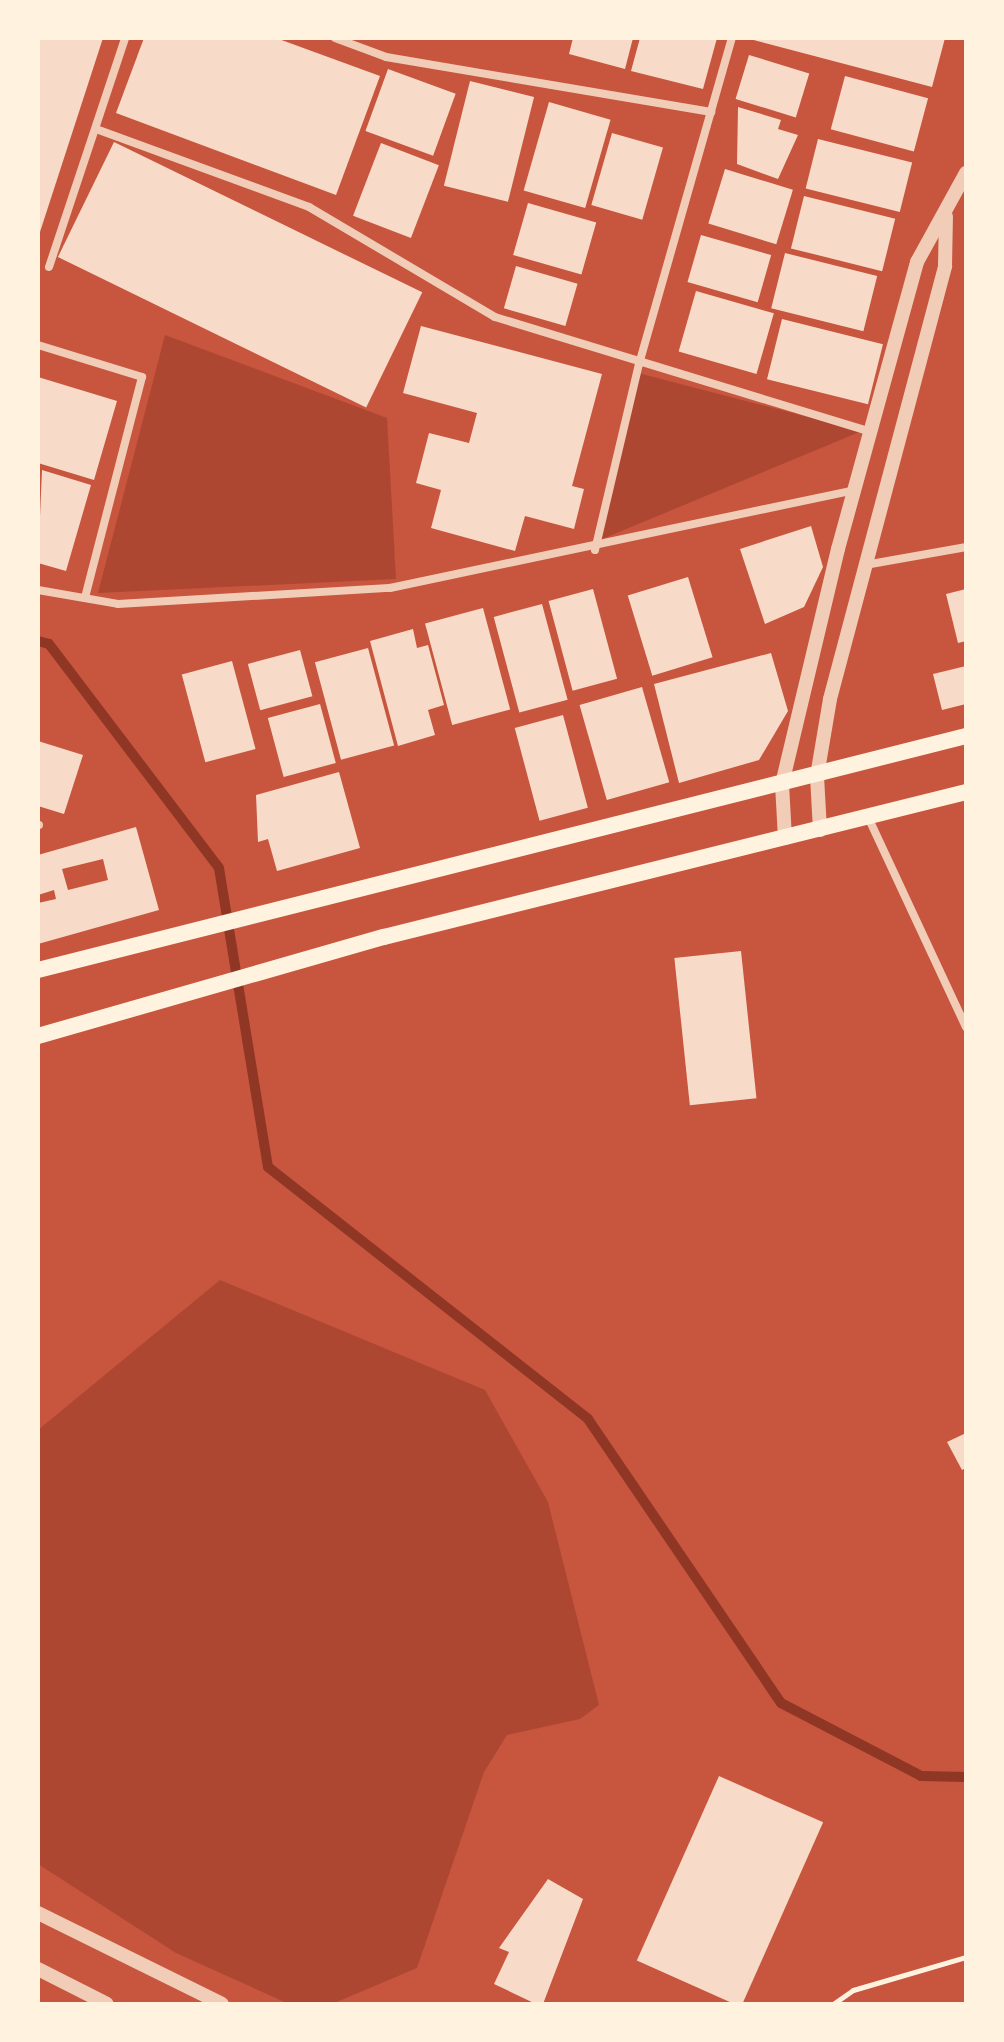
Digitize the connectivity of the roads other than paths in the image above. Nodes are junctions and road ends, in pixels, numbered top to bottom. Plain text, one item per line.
1 (125, 38) edge
2 (335, 38) edge
3 (732, 38) edge
4 (711, 112) junction
5 (96, 129) junction
6 (966, 173) edge
7 (946, 211) junction
8 (49, 267) dead end
9 (38, 345) edge
10 (639, 364) junction
11 (872, 432) junction
12 (855, 490) junction
13 (966, 547) edge
14 (595, 550) junction
15 (864, 565) junction
16 (38, 590) edge
17 (85, 598) junction
18 (966, 736) edge
19 (817, 776) junction
20 (782, 784) junction
21 (966, 792) edge
22 (868, 816) junction
23 (820, 830) junction
24 (785, 838) junction
25 (38, 970) edge
26 (966, 1027) edge
27 (38, 1036) edge
28 (38, 1913) edge
29 (38, 1969) edge
30 (107, 2004) edge
31 (222, 2004) edge

1 - 5 street
2 - 4 street
3 - 4 street
4 - 10 street
5 - 8 street
5 - 10 street
6 - 7 street
7 - 11 street
7 - 15 street
9 - 17 street
10 - 11 street
10 - 14 street
11 - 12 street
12 - 14 street
12 - 20 street
13 - 15 street
14 - 17 street
15 - 19 street
16 - 17 street
18 - 19 main road
19 - 20 main road
19 - 23 street
20 - 24 street
20 - 25 main road
21 - 22 main road
22 - 23 main road
22 - 26 street
23 - 24 main road
24 - 27 main road
28 - 31 street
29 - 30 street

